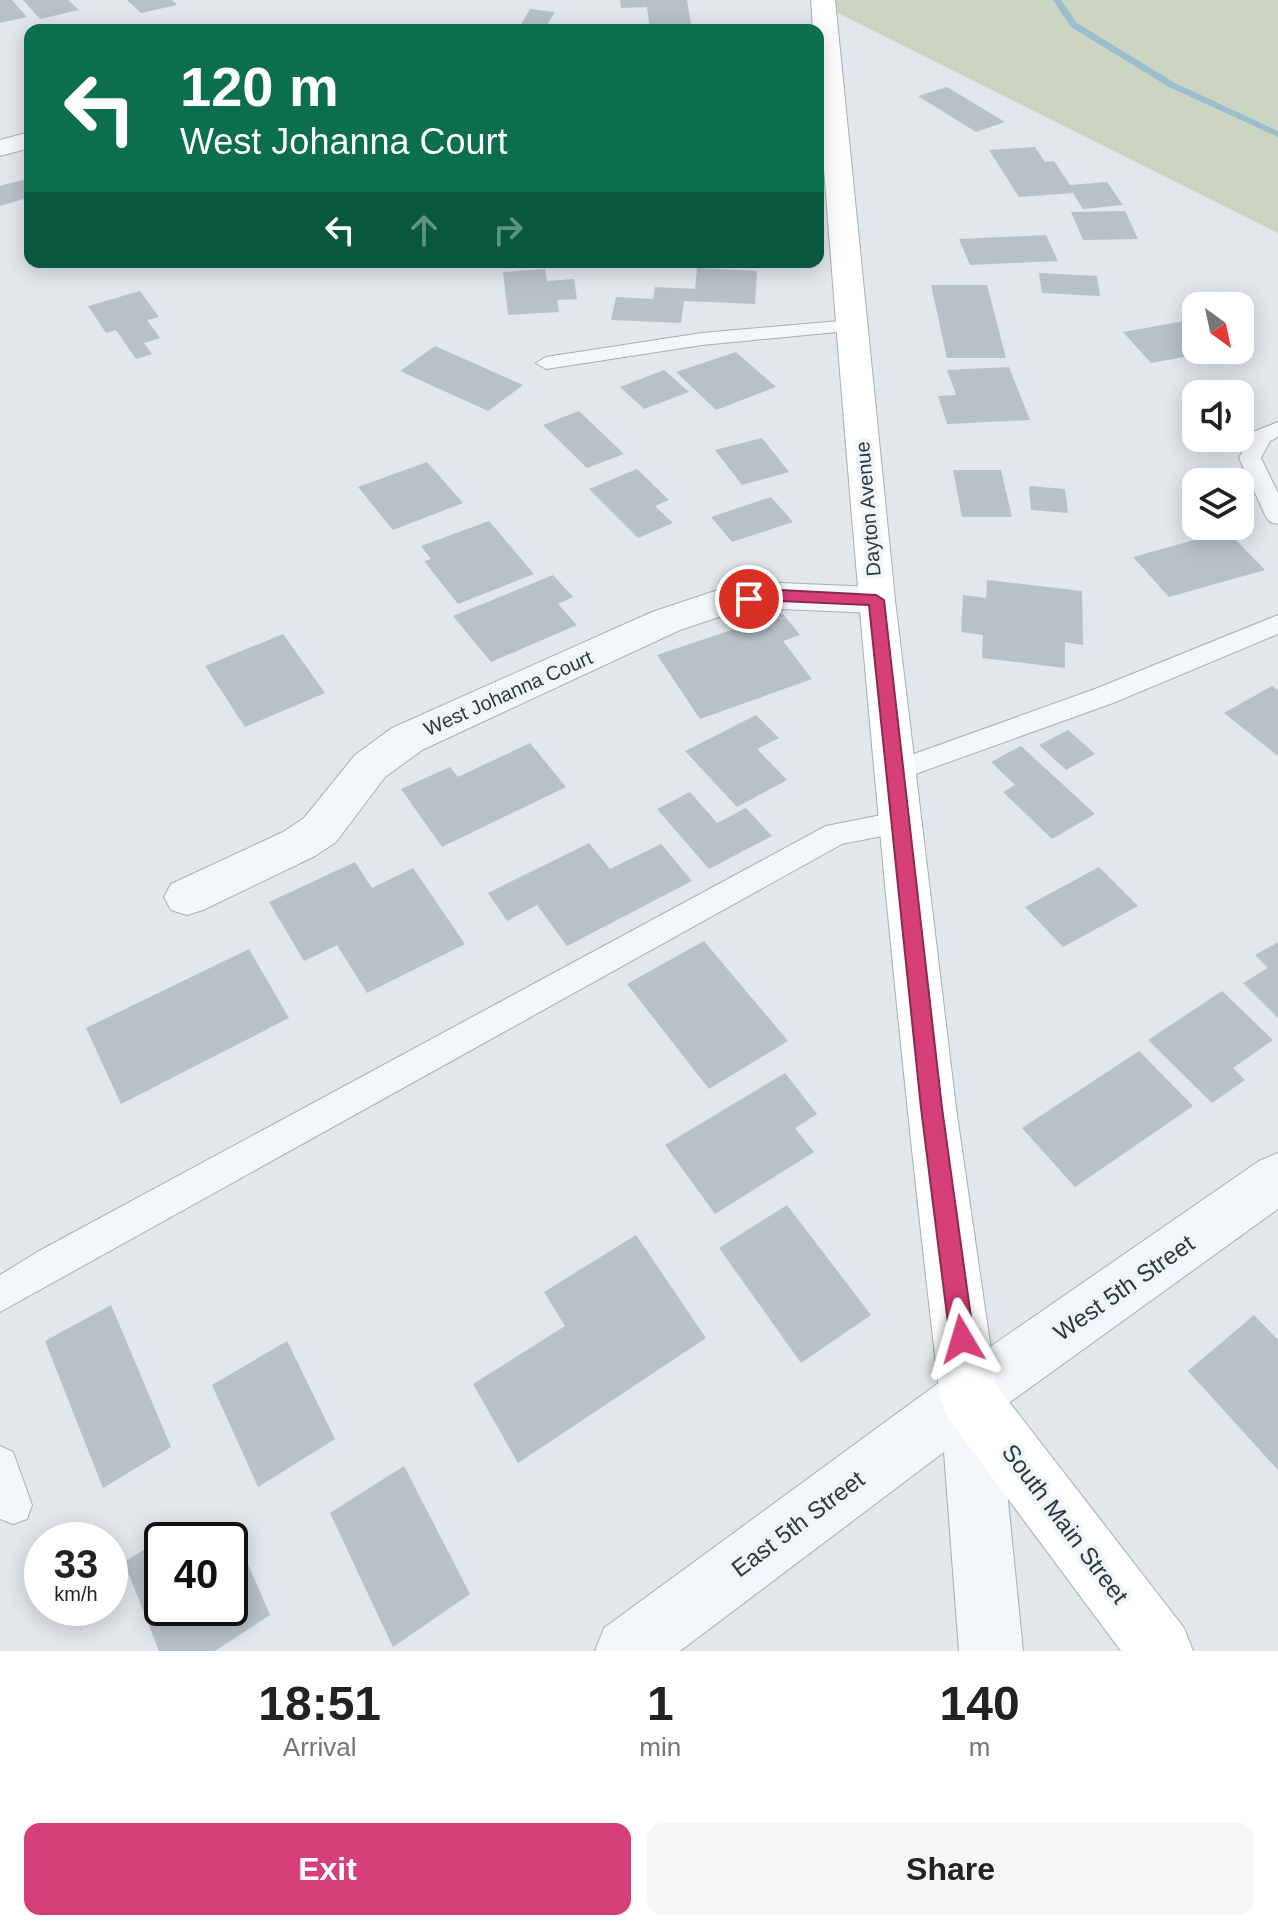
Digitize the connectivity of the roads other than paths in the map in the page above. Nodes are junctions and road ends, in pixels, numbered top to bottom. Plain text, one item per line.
1 (823, 0) edge
2 (24, 142) edge
3 (0, 148) edge
4 (851, 326) junction
5 (546, 363) dead end
6 (1278, 429) edge
7 (1278, 517) edge
8 (876, 600) junction
9 (1278, 624) edge
10 (896, 771) junction
11 (902, 822) junction
12 (187, 897) dead end
13 (1278, 1178) edge
14 (0, 1295) edge
15 (969, 1397) junction
16 (0, 1465) edge
17 (13, 1505) dead end
18 (627, 1651) edge
19 (991, 1651) edge
20 (1161, 1651) edge

1 - 4 street, Dayton Avenue
2 - 3 street
4 - 5 lane
4 - 8 street, Dayton Avenue
6 - 7 lane
8 - 10 street, Dayton Avenue
8 - 12 street, West Johanna Court
9 - 10 lane
10 - 11 street, Dayton Avenue
11 - 14 lane
11 - 15 street, Dayton Avenue
13 - 15 street, West 5th Street
15 - 18 street, East 5th Street
15 - 19 street
15 - 20 street, South Main Street
16 - 17 lane

